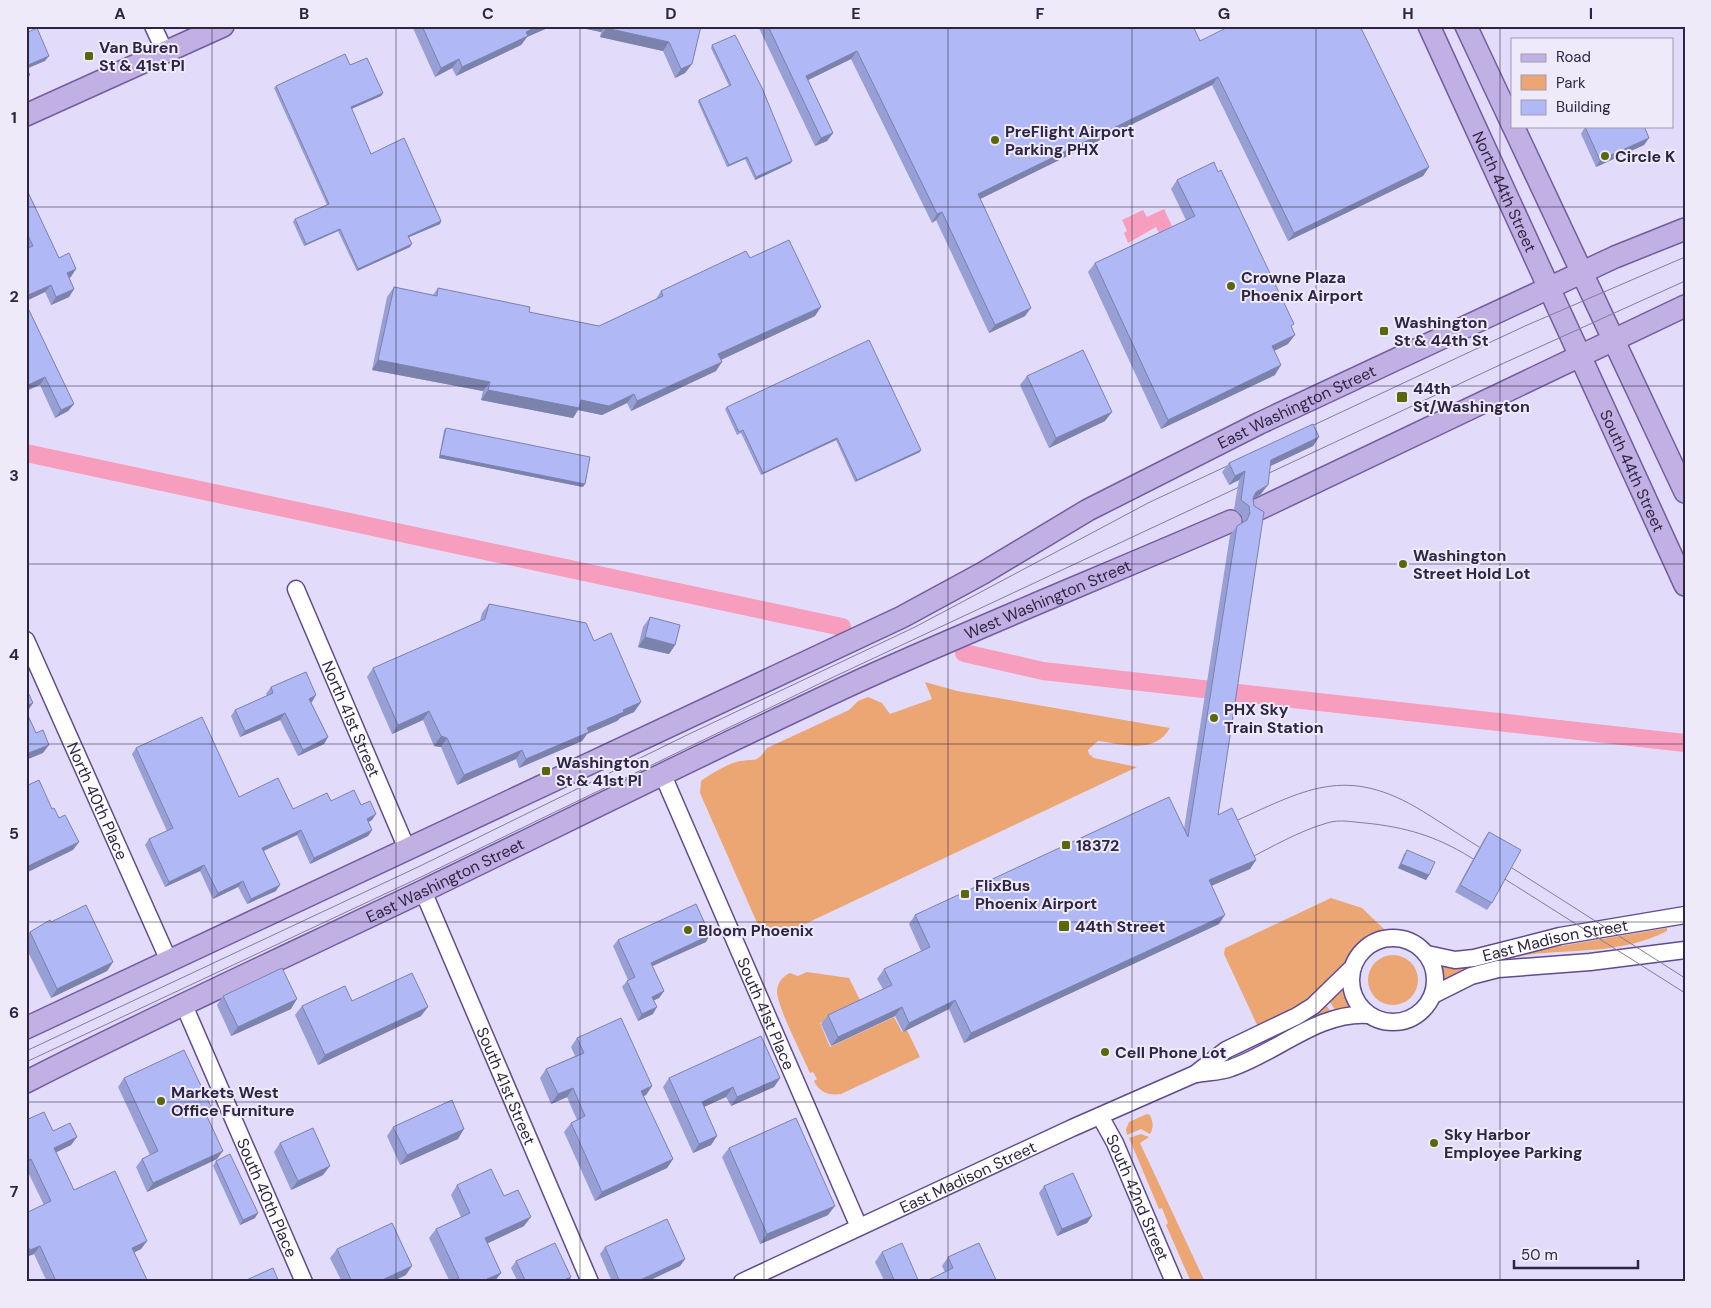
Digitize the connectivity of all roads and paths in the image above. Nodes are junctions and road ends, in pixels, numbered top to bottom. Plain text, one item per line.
1 (153, 26) edge
2 (223, 26) edge
3 (1429, 26) edge
4 (1466, 26) edge
5 (165, 52) junction
6 (26, 115) edge
7 (1511, 121) edge
8 (1514, 128) edge
9 (1685, 229) edge
10 (1582, 273) junction
11 (1549, 289) junction
12 (1685, 306) edge
13 (1614, 341) junction
14 (1580, 357) junction
15 (1685, 492) edge
16 (1259, 509) edge
17 (1231, 521) dead end
18 (1685, 585) edge
19 (296, 589) dead end
20 (26, 640) edge
21 (864, 679) joint
22 (662, 773) junction
23 (407, 849) junction
24 (423, 891) junction
25 (1685, 915) edge
26 (1685, 950) edge
27 (1427, 954) junction
28 (169, 961) junction
29 (1353, 966) junction
30 (1433, 995) junction
31 (183, 1003) junction
32 (1369, 1015) junction
33 (26, 1028) edge
34 (1195, 1074) junction
35 (26, 1082) edge
36 (1100, 1116) junction
37 (859, 1227) junction
38 (304, 1282) edge
39 (590, 1282) edge
40 (742, 1282) edge
41 (1174, 1282) edge

1 - 5 street
2 - 5 main road
3 - 11 main road, North 44th Street
4 - 7 main road
5 - 6 main road
8 - 10 main road
9 - 10 main road, East Washington Street
10 - 11 main road, East Washington Street
10 - 13 main road
11 - 14 main road, North 44th Street
11 - 23 main road, East Washington Street
12 - 13 main road
13 - 14 main road
13 - 15 main road
14 - 16 main road
14 - 18 main road, South 44th Street
17 - 21 main road, West Washington Street
19 - 23 street, North 41st Street
20 - 28 street, North 40th Place
21 - 22 main road, East Washington Street
22 - 24 main road, East Washington Street
22 - 37 street, South 41st Place
23 - 28 main road
24 - 31 main road, East Washington Street
24 - 39 street, South 41st Street
25 - 27 street, East Madison Street
26 - 30 street, East Madison Street
27 - 29 street
27 - 30 street
28 - 33 main road
29 - 32 street
29 - 34 street, East Madison Street
30 - 32 street
31 - 35 main road, East Washington Street
31 - 38 street, South 40th Place
32 - 34 street, East Madison Street
34 - 36 street, East Madison Street
36 - 37 street, East Madison Street
36 - 41 street, South 42nd Street
37 - 40 street, East Madison Street

